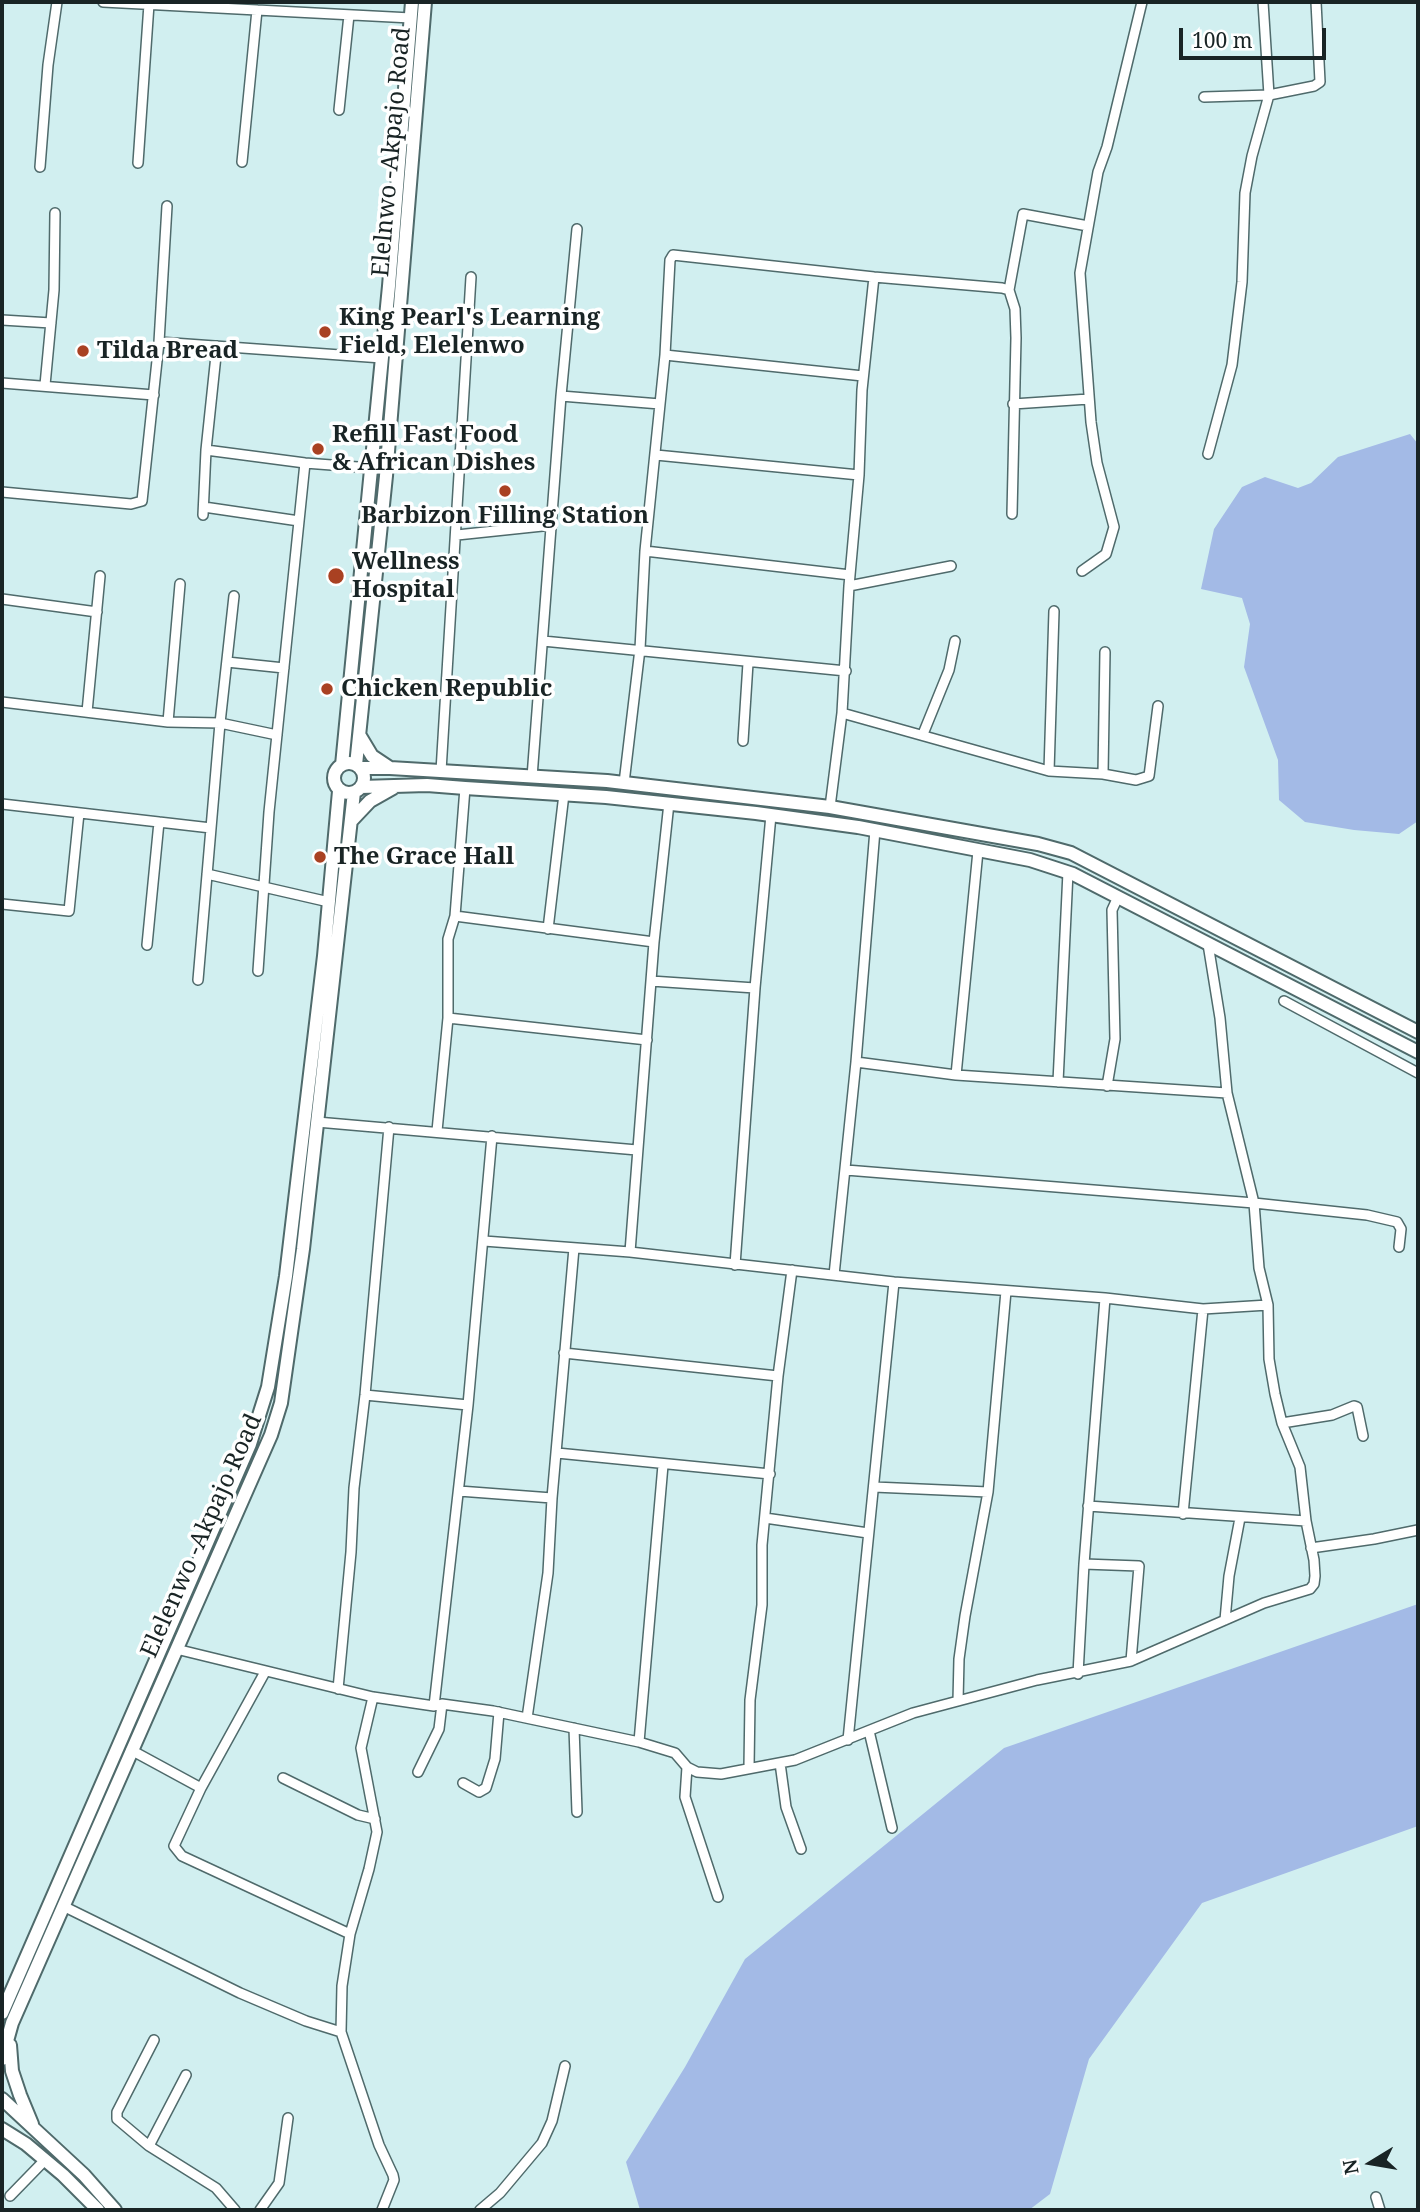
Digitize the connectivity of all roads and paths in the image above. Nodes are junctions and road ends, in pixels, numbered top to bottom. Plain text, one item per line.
1 (57, 2) edge
2 (103, 2) edge
3 (412, 2) edge
4 (425, 2) edge
5 (1142, 2) edge
6 (1264, 2) edge
7 (1316, 2) edge
8 (149, 4) junction
9 (257, 10) junction
10 (349, 15) junction
11 (411, 18) junction
12 (1269, 95) junction
13 (1204, 97) dead end
14 (339, 110) dead end
15 (242, 162) dead end
16 (138, 163) dead end
17 (40, 167) dead end
18 (167, 206) dead end
19 (55, 213) dead end
20 (1088, 226) junction
21 (577, 229) dead end
22 (471, 277) dead end
23 (873, 277) junction
24 (1009, 290) junction
25 (2, 320) edge
26 (51, 323) junction
27 (159, 342) junction
28 (217, 346) junction
29 (666, 355) junction
30 (382, 358) junction
31 (863, 376) junction
32 (2, 383) edge
33 (45, 386) junction
34 (154, 395) junction
35 (561, 396) junction
36 (1089, 399) junction
37 (660, 404) junction
38 (1013, 404) junction
39 (206, 450) junction
40 (1208, 454) dead end
41 (656, 455) junction
42 (305, 463) junction
43 (371, 468) junction
44 (859, 475) junction
45 (2, 492) edge
46 (1012, 514) dead end
47 (299, 521) junction
48 (552, 525) junction
49 (457, 535) junction
50 (645, 551) junction
51 (951, 566) dead end
52 (1082, 571) dead end
53 (850, 575) junction
54 (100, 576) dead end
55 (180, 584) dead end
56 (849, 586) junction
57 (234, 596) dead end
58 (2, 599) edge
59 (1054, 611) dead end
60 (97, 612) junction
61 (543, 641) junction
62 (955, 641) dead end
63 (640, 649) junction
64 (1105, 652) dead end
65 (227, 662) junction
66 (748, 663) junction
67 (284, 668) junction
68 (846, 671) junction
69 (2, 702) edge
70 (1158, 706) dead end
71 (87, 712) junction
72 (842, 713) junction
73 (168, 722) junction
74 (220, 723) junction
75 (923, 734) junction
76 (277, 735) junction
77 (360, 736) junction
78 (743, 741) dead end
79 (342, 765) junction
80 (358, 767) junction
81 (390, 768) junction
82 (440, 771) junction
83 (1049, 771) junction
84 (1103, 774) junction
85 (532, 777) junction
86 (624, 783) junction
87 (397, 787) junction
88 (465, 788) junction
89 (358, 790) junction
90 (339, 791) junction
91 (564, 794) junction
92 (669, 803) junction
93 (2, 804) edge
94 (830, 807) junction
95 (79, 813) junction
96 (771, 815) junction
97 (352, 820) junction
98 (159, 822) junction
99 (211, 828) junction
100 (875, 830) junction
101 (978, 851) junction
102 (1068, 872) junction
103 (207, 874) junction
104 (264, 886) junction
105 (1118, 897) junction
106 (329, 902) junction
107 (2, 904) edge
108 (455, 916) junction
109 (548, 929) junction
110 (654, 942) junction
111 (1208, 944) junction
112 (146, 945) dead end
113 (258, 971) dead end
114 (198, 980) dead end
115 (651, 981) junction
116 (755, 988) junction
117 (1284, 1001) dead end
118 (448, 1018) junction
119 (1418, 1032) edge
120 (647, 1040) junction
121 (1418, 1052) edge
122 (856, 1062) junction
123 (1418, 1073) edge
124 (956, 1075) junction
125 (1058, 1082) junction
126 (1107, 1086) junction
127 (1227, 1093) junction
128 (317, 1122) junction
129 (389, 1127) junction
130 (437, 1131) junction
131 (492, 1136) junction
132 (637, 1150) junction
133 (846, 1170) junction
134 (1254, 1203) junction
135 (484, 1241) junction
136 (1399, 1247) dead end
137 (574, 1248) junction
138 (630, 1252) junction
139 (735, 1265) junction
140 (792, 1270) junction
141 (834, 1275) junction
142 (894, 1282) junction
143 (1006, 1291) junction
144 (1105, 1298) junction
145 (1268, 1305) junction
146 (1203, 1310) junction
147 (564, 1353) junction
148 (778, 1376) junction
149 (365, 1395) junction
150 (468, 1405) junction
151 (1282, 1423) junction
152 (1363, 1436) dead end
153 (557, 1453) junction
154 (663, 1465) junction
155 (770, 1474) junction
156 (874, 1487) junction
157 (459, 1491) junction
158 (988, 1492) junction
159 (552, 1498) junction
160 (1088, 1506) junction
161 (1183, 1514) junction
162 (765, 1518) junction
163 (1240, 1518) junction
164 (1306, 1521) junction
165 (1418, 1530) edge
166 (868, 1533) junction
167 (1311, 1548) junction
168 (1084, 1563) junction
169 (1225, 1619) junction
170 (176, 1649) junction
171 (1131, 1661) junction
172 (265, 1672) junction
173 (1078, 1674) junction
174 (338, 1689) junction
175 (373, 1697) junction
176 (958, 1701) junction
177 (438, 1705) junction
178 (499, 1712) junction
179 (527, 1718) junction
180 (574, 1728) junction
181 (869, 1731) junction
182 (848, 1740) junction
183 (639, 1742) junction
184 (131, 1750) junction
185 (780, 1763) junction
186 (687, 1767) junction
187 (749, 1767) junction
188 (418, 1772) dead end
189 (283, 1778) dead end
190 (463, 1783) dead end
191 (201, 1788) junction
192 (577, 1812) dead end
193 (375, 1819) junction
194 (892, 1828) dead end
195 (802, 1849) dead end
196 (718, 1897) dead end
197 (63, 1906) junction
198 (350, 1934) junction
199 (6, 1991) edge
200 (2, 2013) edge
201 (12, 2023) junction
202 (341, 2032) junction
203 (154, 2040) dead end
204 (2, 2059) edge
205 (565, 2066) dead end
206 (186, 2075) dead end
207 (2, 2098) edge
208 (288, 2118) dead end
209 (2, 2129) edge
210 (36, 2131) junction
211 (2, 2141) edge
212 (26, 2144) junction
213 (149, 2146) junction
214 (45, 2160) junction
215 (10, 2196) dead end
216 (1376, 2197) dead end
217 (97, 2210) edge
218 (116, 2210) edge
219 (235, 2210) edge
220 (260, 2210) edge
221 (382, 2210) edge
222 (480, 2210) edge
223 (1380, 2210) edge

1 - 17 street
2 - 8 street
3 - 11 main road
4 - 77 main road, Elelnwo -Akpajo Road
5 - 20 street
6 - 12 street
7 - 12 street
8 - 9 street
8 - 16 street
9 - 10 street
9 - 15 street
10 - 11 street
10 - 14 street
11 - 30 main road
12 - 13 street
12 - 40 street
18 - 27 street
19 - 26 street
20 - 24 street
20 - 36 street
21 - 35 street
22 - 49 street
23 - 24 street
23 - 29 street
23 - 31 street
24 - 38 street
25 - 26 street
26 - 33 street
27 - 28 street
27 - 34 street
28 - 30 street
28 - 39 street
29 - 31 street
29 - 37 street
30 - 43 main road
31 - 44 street
32 - 33 street
33 - 34 street
34 - 45 street
35 - 37 street
35 - 48 street
36 - 38 street
36 - 52 street
37 - 41 street
38 - 46 street
39 - 42 street
39 - 47 street
41 - 44 street
41 - 50 street
42 - 43 street
42 - 47 street
43 - 79 main road
44 - 53 street
47 - 67 street
48 - 49 street
48 - 61 street
49 - 82 street
50 - 53 street
50 - 63 street
51 - 56 street
53 - 56 street
54 - 60 street
55 - 73 street
56 - 68 street
57 - 65 street
58 - 60 street
59 - 83 street
60 - 71 street
61 - 63 street
61 - 85 street
62 - 75 street
63 - 66 street
63 - 86 street
64 - 84 street
65 - 67 street
65 - 74 street
66 - 68 street
66 - 78 street
67 - 76 street
68 - 72 street
69 - 71 street
70 - 84 street
71 - 73 street
72 - 75 street
72 - 94 street
73 - 74 street
74 - 76 street
74 - 99 street
75 - 83 street
76 - 104 street
77 - 80 main road, Elelnwo -Akpajo Road
77 - 81 main road
79 - 80 main road
79 - 90 main road
80 - 81 main road
80 - 89 main road
81 - 82 main road
82 - 85 main road
83 - 84 street
85 - 86 main road
86 - 94 main road
87 - 88 main road
87 - 89 main road
87 - 97 main road
88 - 91 main road
88 - 108 street
89 - 90 main road
89 - 97 main road, Elelenwo -Akpajo Road
90 - 106 main road, Elelenwo -Akpajo Road
91 - 92 main road
91 - 109 street
92 - 96 main road
92 - 110 street
93 - 95 street
94 - 119 main road
95 - 98 street
95 - 107 street
96 - 100 main road
96 - 116 street
97 - 128 main road, Elelenwo -Akpajo Road
98 - 99 street
98 - 112 street
99 - 103 street
100 - 101 main road
100 - 122 street
101 - 102 main road
101 - 124 street
102 - 105 main road
102 - 125 street
103 - 104 street
103 - 114 street
104 - 106 street
104 - 113 street
105 - 111 main road
105 - 126 street
106 - 199 main road, Elelenwo -Akpajo Road
108 - 109 street
108 - 118 street
109 - 110 street
110 - 115 street
111 - 121 main road
111 - 127 street
115 - 116 street
115 - 120 street
116 - 139 street
117 - 123 street
118 - 120 street
118 - 130 street
120 - 132 street
122 - 124 street
122 - 133 street
124 - 125 street
125 - 126 street
126 - 127 street
127 - 134 street
128 - 129 street
128 - 170 main road, Elelenwo -Akpajo Road
129 - 130 street
129 - 149 street
130 - 131 street
131 - 132 street
131 - 135 street
132 - 138 street
133 - 134 street
133 - 141 street
134 - 136 street
134 - 145 street
135 - 137 street
135 - 150 street
137 - 138 street
137 - 147 street
138 - 139 street
139 - 140 street
140 - 141 street
140 - 148 street
141 - 142 street
142 - 143 street
142 - 156 street
143 - 144 street
143 - 158 street
144 - 146 street
144 - 160 street
145 - 146 street
145 - 151 street
146 - 161 street
147 - 148 street
147 - 153 street
148 - 155 street
149 - 150 street
149 - 174 street
150 - 157 street
151 - 152 street
151 - 164 street
153 - 154 street
153 - 159 street
154 - 155 street
154 - 183 street
155 - 162 street
156 - 158 street
156 - 166 street
157 - 159 street
157 - 177 street
158 - 176 street
159 - 179 street
160 - 161 street
160 - 168 street
161 - 163 street
162 - 166 street
162 - 187 street
163 - 164 street
163 - 169 street
164 - 167 street
165 - 167 street
166 - 182 street
167 - 169 street
168 - 171 street
168 - 173 street
169 - 171 street
170 - 172 street
170 - 184 main road, Elelenwo -Akpajo Road
171 - 173 street
172 - 174 street
172 - 191 street
173 - 176 street
174 - 175 street
175 - 177 street
175 - 193 street
176 - 181 street
177 - 178 street
177 - 188 street
178 - 179 street
178 - 190 street
179 - 180 street
180 - 183 street
180 - 192 street
181 - 182 street
181 - 194 street
182 - 185 street
183 - 186 street
184 - 191 street
184 - 197 main road, Elelenwo -Akpajo Road
185 - 187 street
185 - 195 street
186 - 187 street
186 - 196 street
189 - 193 street
191 - 198 street
193 - 198 street
197 - 201 main road, Elelenwo -Akpajo Road
197 - 202 street
198 - 202 street
199 - 200 main road, Elelenwo -Akpajo Road
201 - 204 main road, Elelenwo -Akpajo Road
201 - 210 main road
202 - 221 street
203 - 213 street
205 - 222 street
206 - 213 street
207 - 210 main road
208 - 220 street
209 - 212 main road
210 - 218 main road
211 - 212 main road
212 - 214 main road
213 - 219 street
214 - 215 street
214 - 217 main road
216 - 223 street

